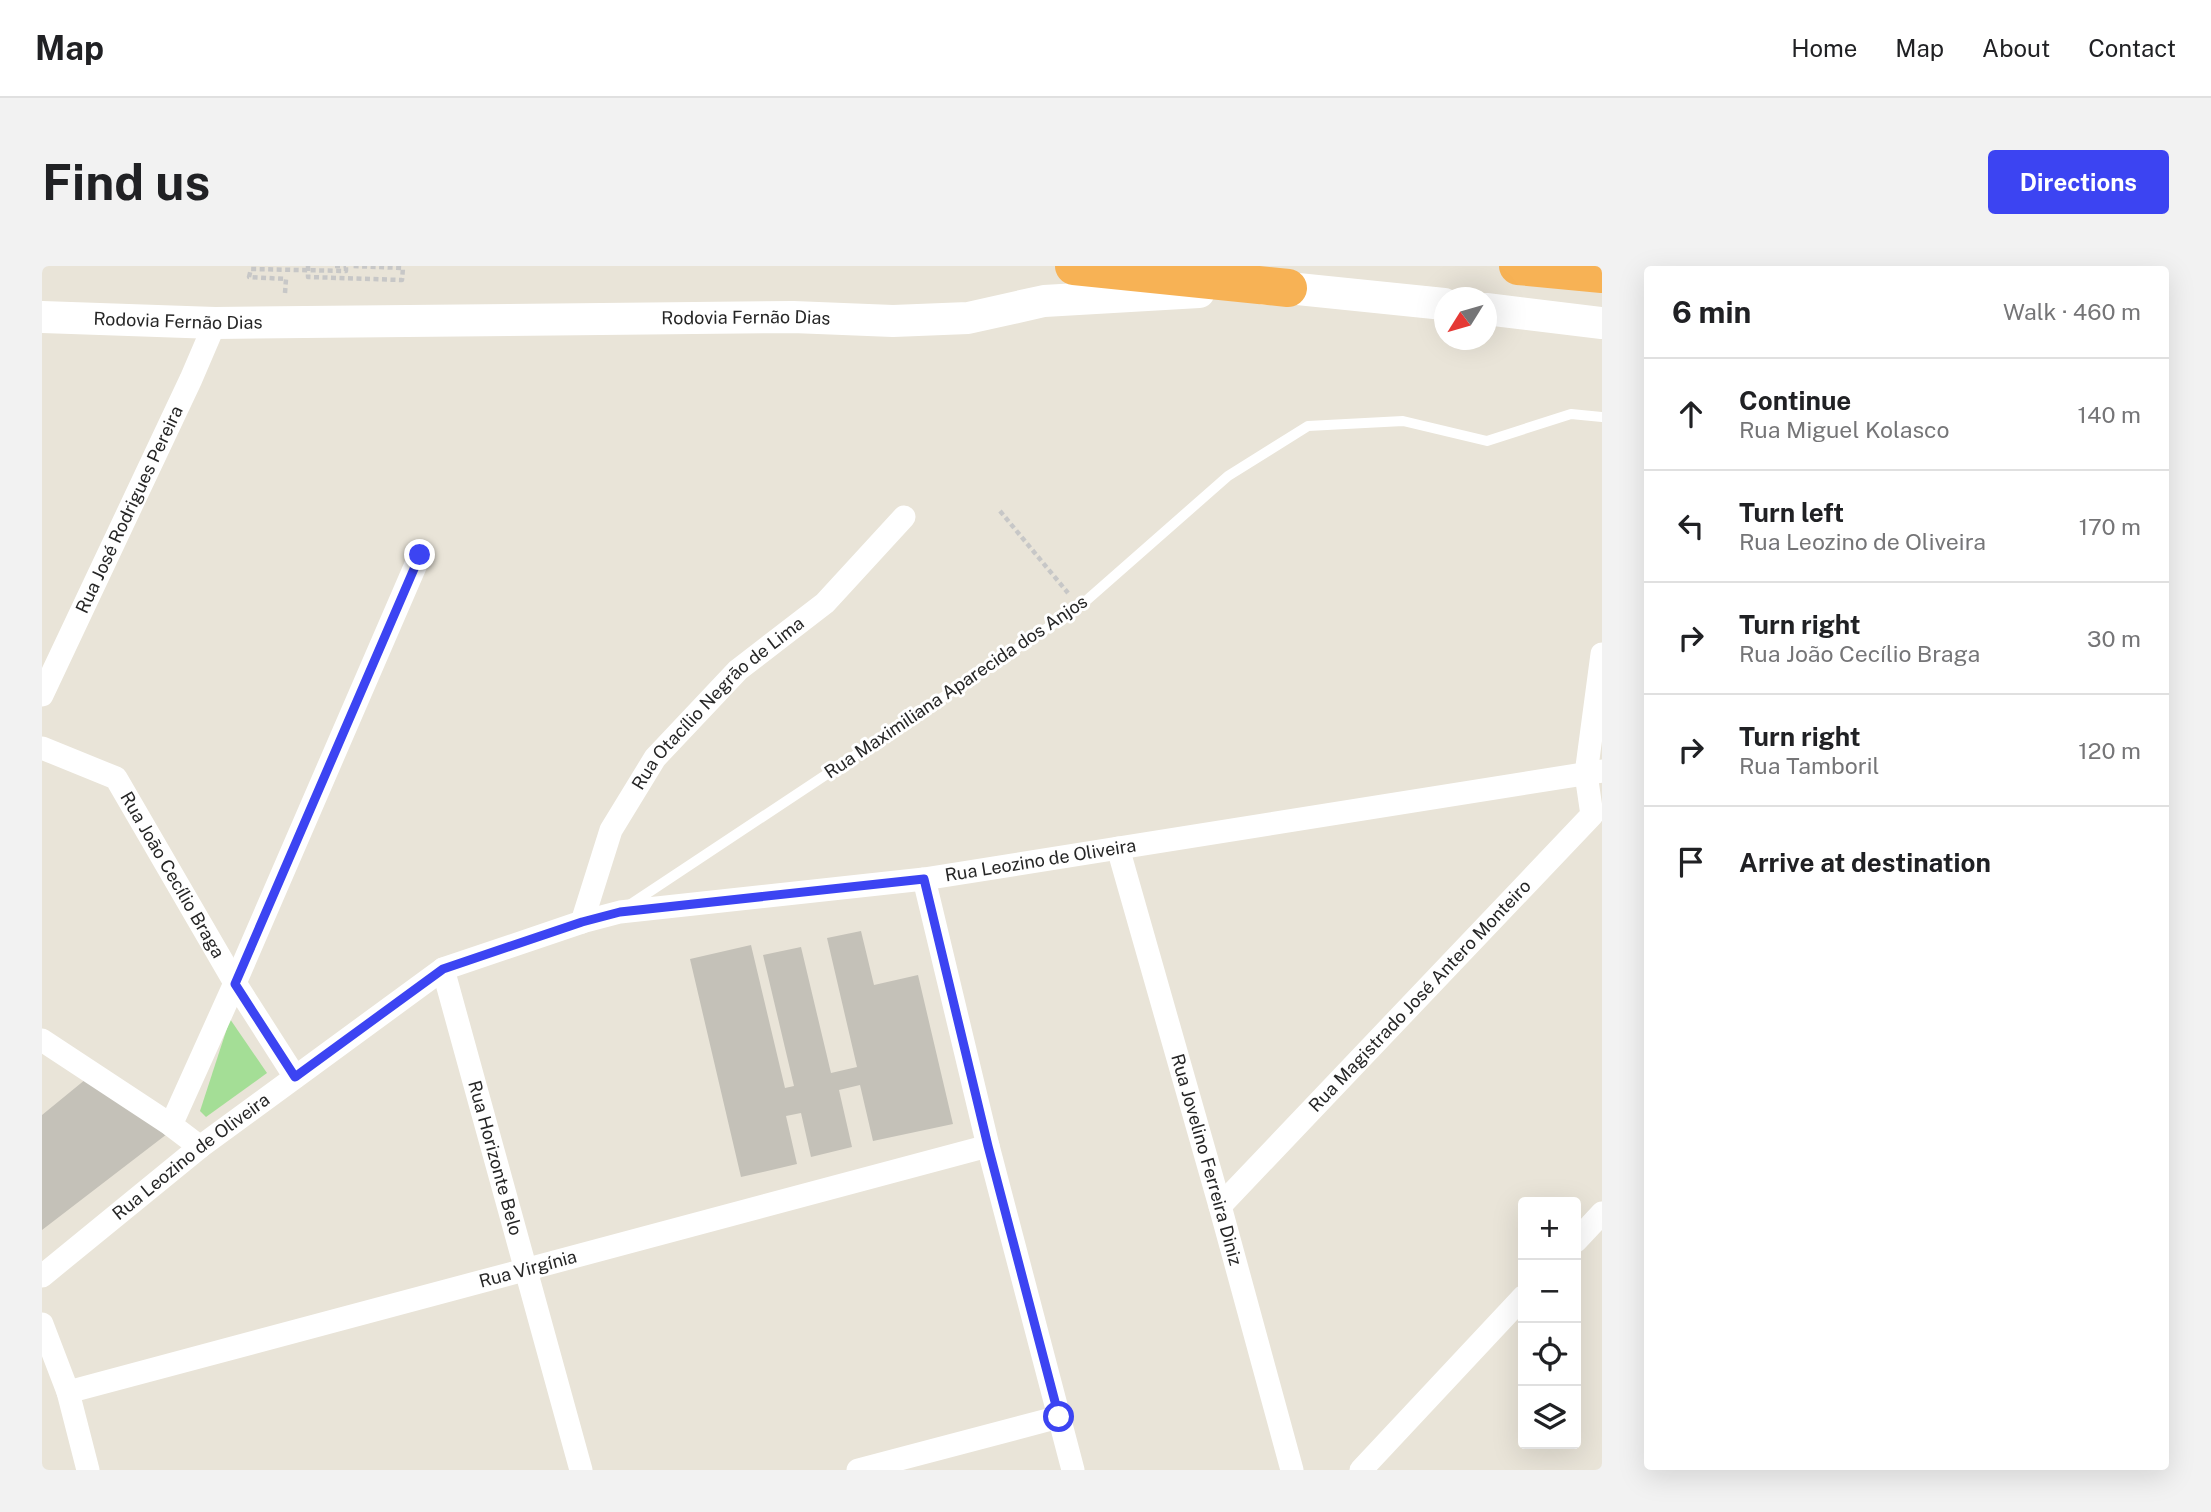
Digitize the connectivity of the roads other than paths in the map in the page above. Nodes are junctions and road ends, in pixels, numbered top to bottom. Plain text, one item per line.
1 (1074, 266) edge
2 (1518, 266) edge
3 (1602, 274) edge
4 (1288, 288) junction
5 (1434, 303) edge
6 (1497, 310) edge
7 (42, 317) edge
8 (215, 323) junction
9 (1602, 323) edge
10 (1602, 417) edge
11 (904, 517) dead end
12 (420, 555) dead end
13 (1602, 654) edge
14 (42, 695) edge
15 (42, 748) edge
16 (1594, 772) edge
17 (1118, 848) junction
18 (924, 879) junction
19 (620, 912) junction
20 (582, 922) junction
21 (443, 969) junction
22 (235, 984) junction
23 (42, 1040) edge
24 (295, 1077) junction
25 (171, 1125) junction
26 (988, 1146) junction
27 (200, 1147) junction
28 (1220, 1206) junction
29 (1602, 1213) edge
30 (1581, 1236) edge
31 (526, 1271) junction
32 (42, 1276) edge
33 (1518, 1302) edge
34 (42, 1324) edge
35 (68, 1392) junction
36 (1059, 1417) junction
37 (88, 1470) edge
38 (581, 1470) edge
39 (859, 1470) edge
40 (1073, 1470) edge
41 (1292, 1470) edge
42 (1362, 1470) edge

1 - 4 highway
2 - 3 highway
4 - 5 main road, Rodovia Fernão Dias
4 - 8 main road, Rodovia Fernão Dias
6 - 9 main road
7 - 8 main road, Rodovia Fernão Dias
8 - 14 street, Rua José Rodrigues Pereira
10 - 19 lane, Rua Maximiliana Aparecida dos Anjos
11 - 20 street, Rua Otacílio Negrão de Lima
12 - 22 street
13 - 16 street
15 - 22 street, Rua João Cecílio Braga
16 - 17 street, Rua Leozino de Oliveira
16 - 28 street, Rua Magistrado José Antero Monteiro
17 - 18 street, Rua Leozino de Oliveira
17 - 28 street, Rua Jovelino Ferreira Diniz
18 - 19 street, Rua Leozino de Oliveira
18 - 26 street
19 - 20 street, Rua Leozino de Oliveira
20 - 21 street, Rua Leozino de Oliveira
21 - 24 street, Rua Leozino de Oliveira
21 - 31 street, Rua Horizonte Belo
22 - 24 street, Rua João Cecílio Braga
22 - 25 street
23 - 25 street
24 - 27 street, Rua Leozino de Oliveira
25 - 27 street
26 - 31 street, Rua Virgínia
26 - 36 street
27 - 32 street, Rua Leozino de Oliveira
28 - 41 street, Rua Jovelino Ferreira Diniz
29 - 30 street
31 - 35 street, Rua Virgínia
31 - 38 street, Rua Horizonte Belo
33 - 42 street
34 - 35 street
35 - 37 street
36 - 39 street
36 - 40 street

